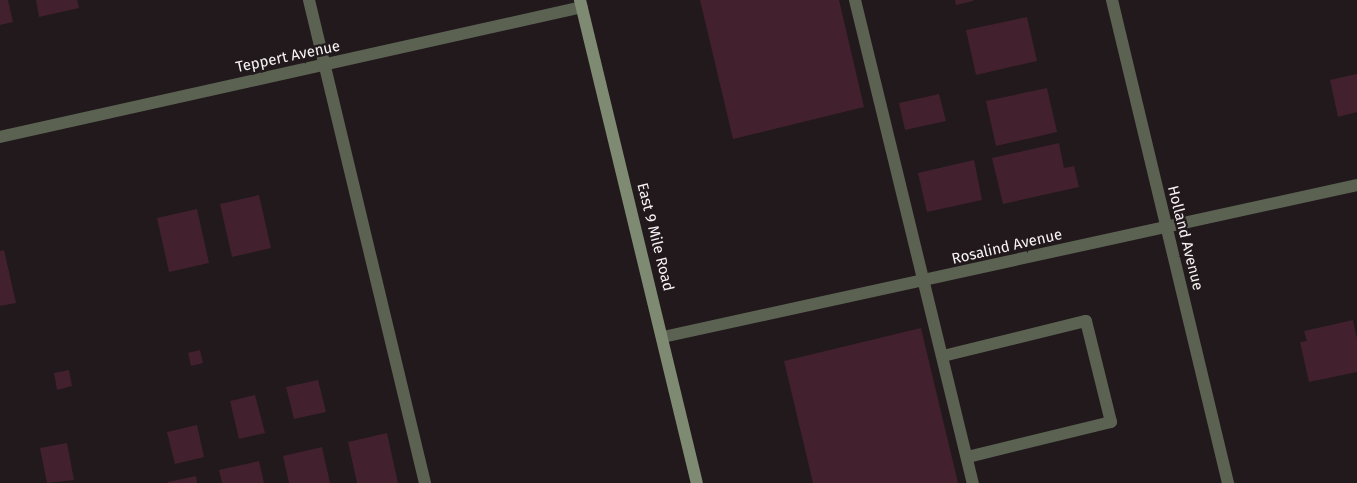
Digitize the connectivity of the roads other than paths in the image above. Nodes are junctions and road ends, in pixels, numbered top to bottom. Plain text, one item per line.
1 (309, 0) edge
2 (855, 0) edge
3 (1112, 0) edge
4 (581, 4) edge
5 (325, 65) junction
6 (0, 137) edge
7 (1357, 185) edge
8 (1166, 227) junction
9 (925, 282) junction
10 (663, 337) junction
11 (943, 356) junction
12 (967, 457) junction
13 (425, 483) edge
14 (697, 483) edge
15 (973, 483) edge
16 (1228, 483) edge

1 - 5 street
2 - 9 street
3 - 8 street, Holland Avenue
4 - 5 street, Teppert Avenue
4 - 10 main road, East 9 Mile Road
5 - 6 street, Teppert Avenue
5 - 13 street
7 - 8 street, Rosalind Avenue
8 - 9 street, Rosalind Avenue
8 - 16 street, Holland Avenue
9 - 10 street, Rosalind Avenue
9 - 11 street
10 - 14 main road, East 9 Mile Road
11 - 12 street
11 - 12 street
12 - 15 street

